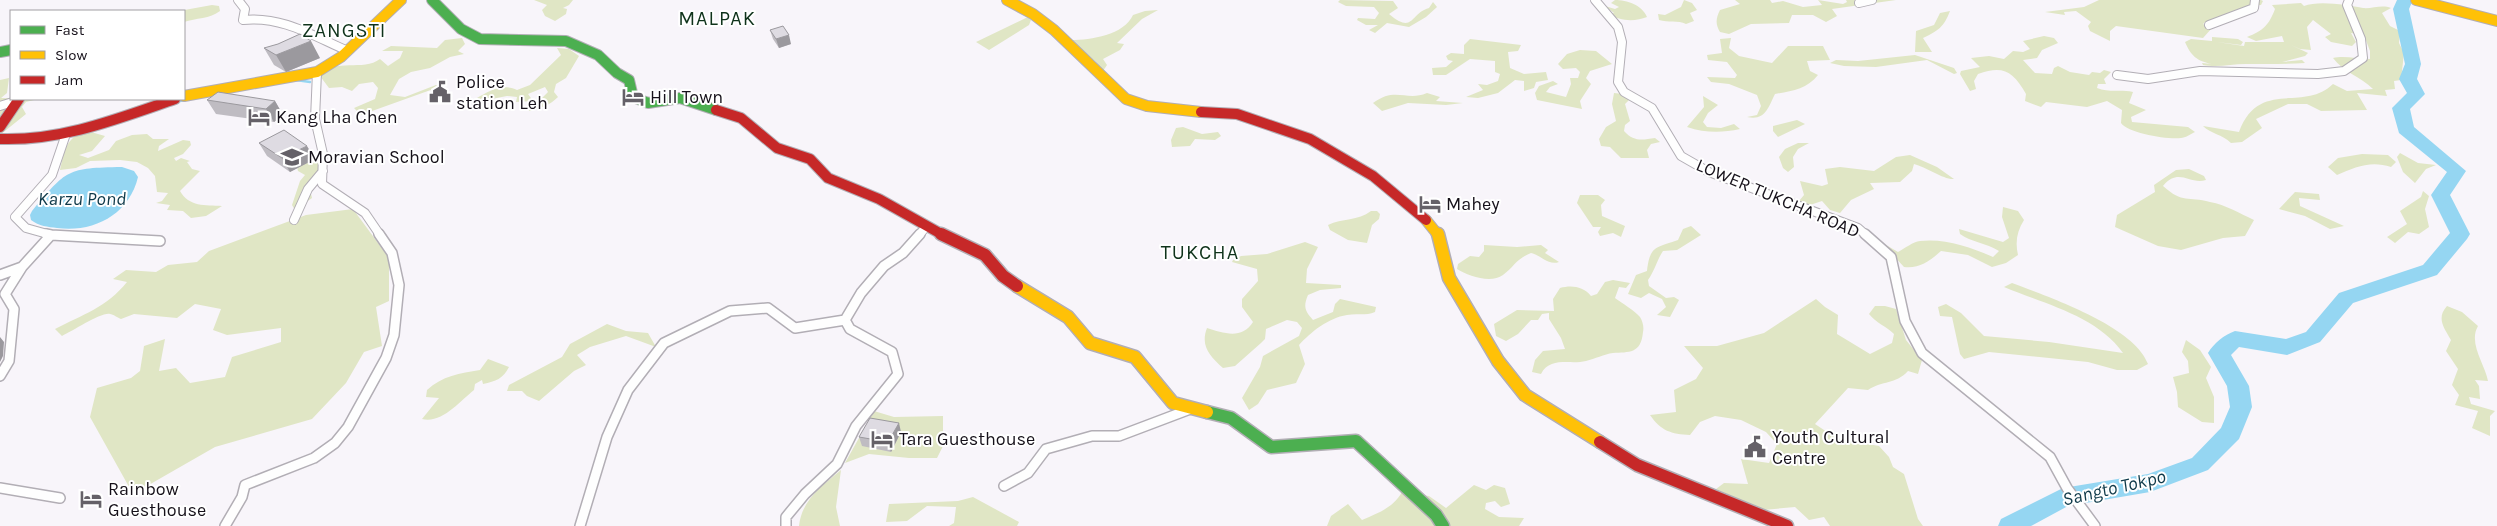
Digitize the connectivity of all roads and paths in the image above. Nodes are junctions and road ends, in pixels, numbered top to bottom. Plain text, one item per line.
1 (238, 0) edge
2 (401, 0) edge
3 (432, 0) edge
4 (1007, 0) edge
5 (1595, 0) edge
6 (1872, 0) edge
7 (2255, 0) edge
8 (2349, 0) edge
9 (2416, 0) edge
10 (1859, 2) dead end
11 (2497, 20) edge
12 (2209, 25) dead end
13 (348, 51) junction
14 (316, 72) junction
15 (2117, 75) dead end
16 (185, 96) edge
17 (16, 100) edge
18 (18, 100) edge
19 (172, 100) edge
20 (0, 106) edge
21 (0, 127) edge
22 (66, 134) junction
23 (0, 139) edge
24 (323, 171) junction
25 (294, 220) dead end
26 (926, 227) junction
27 (51, 236) junction
28 (160, 241) dead end
29 (22, 267) junction
30 (0, 275) edge
31 (845, 320) junction
32 (0, 376) edge
33 (1193, 408) junction
34 (1004, 486) dead end
35 (0, 488) edge
36 (60, 498) dead end
37 (225, 526) edge
38 (580, 526) edge
39 (786, 526) edge
40 (1442, 526) edge
41 (1787, 526) edge
42 (2096, 526) edge

1 - 13 street
2 - 13 street
3 - 26 street
4 - 41 street
5 - 42 street, LOWER TUKCHA ROAD
6 - 10 street
7 - 12 street
8 - 15 street
9 - 11 street
13 - 14 street
14 - 16 street
14 - 24 street
17 - 20 street
18 - 21 street
19 - 22 street
22 - 23 street
22 - 27 street
24 - 25 street
24 - 37 street
26 - 31 street
26 - 33 street
27 - 28 street
27 - 29 street
29 - 30 street
29 - 32 street
31 - 38 street
31 - 39 street
33 - 34 street
33 - 40 street
35 - 36 street

